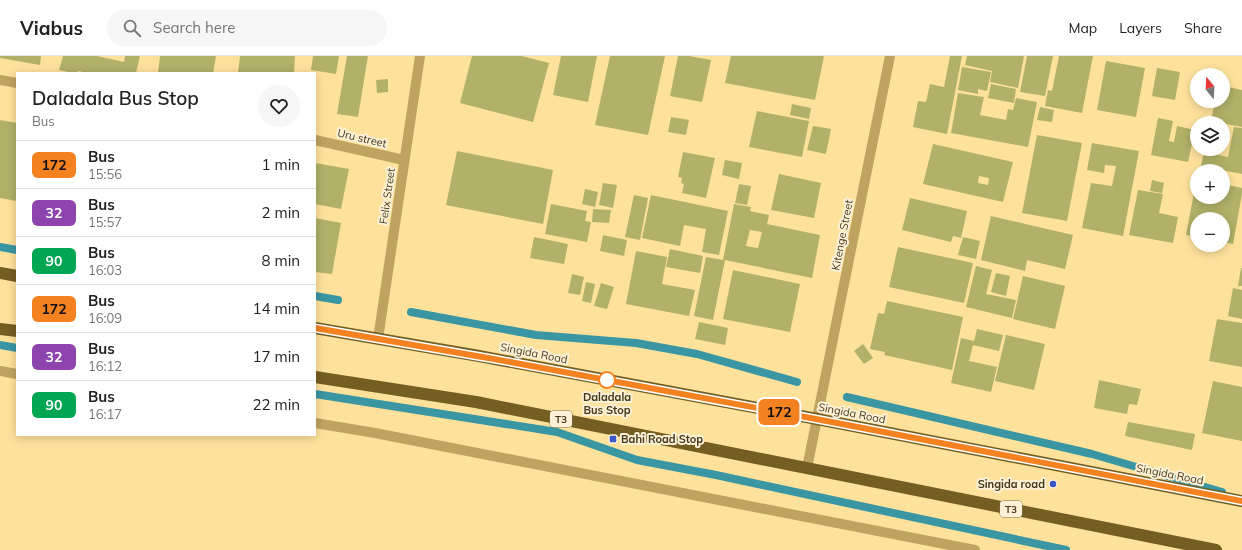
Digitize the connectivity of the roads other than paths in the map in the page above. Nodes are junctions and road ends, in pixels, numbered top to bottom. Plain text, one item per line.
1 (420, 56) edge
2 (890, 56) edge
3 (0, 80) edge
4 (16, 83) edge
5 (316, 140) edge
6 (404, 160) junction
7 (0, 273) edge
8 (16, 276) edge
9 (316, 328) edge
10 (0, 329) edge
11 (16, 331) edge
12 (378, 339) junction
13 (0, 371) edge
14 (16, 374) edge
15 (316, 377) edge
16 (816, 419) junction
17 (316, 423) edge
18 (807, 468) junction
19 (1242, 501) edge
20 (975, 550) edge
21 (1216, 550) edge

1 - 6 street, Felix Street
2 - 16 street, Kitenge Street
3 - 4 street
5 - 6 street, Uru street
6 - 12 street, Felix Street
7 - 8 highway
9 - 12 highway, Singida Road
10 - 11 highway
12 - 16 highway, Singida Road
13 - 14 street
15 - 18 highway, T3
16 - 18 street, Kitenge Street
16 - 19 highway, Singida Road
17 - 20 street
18 - 21 highway, T3

